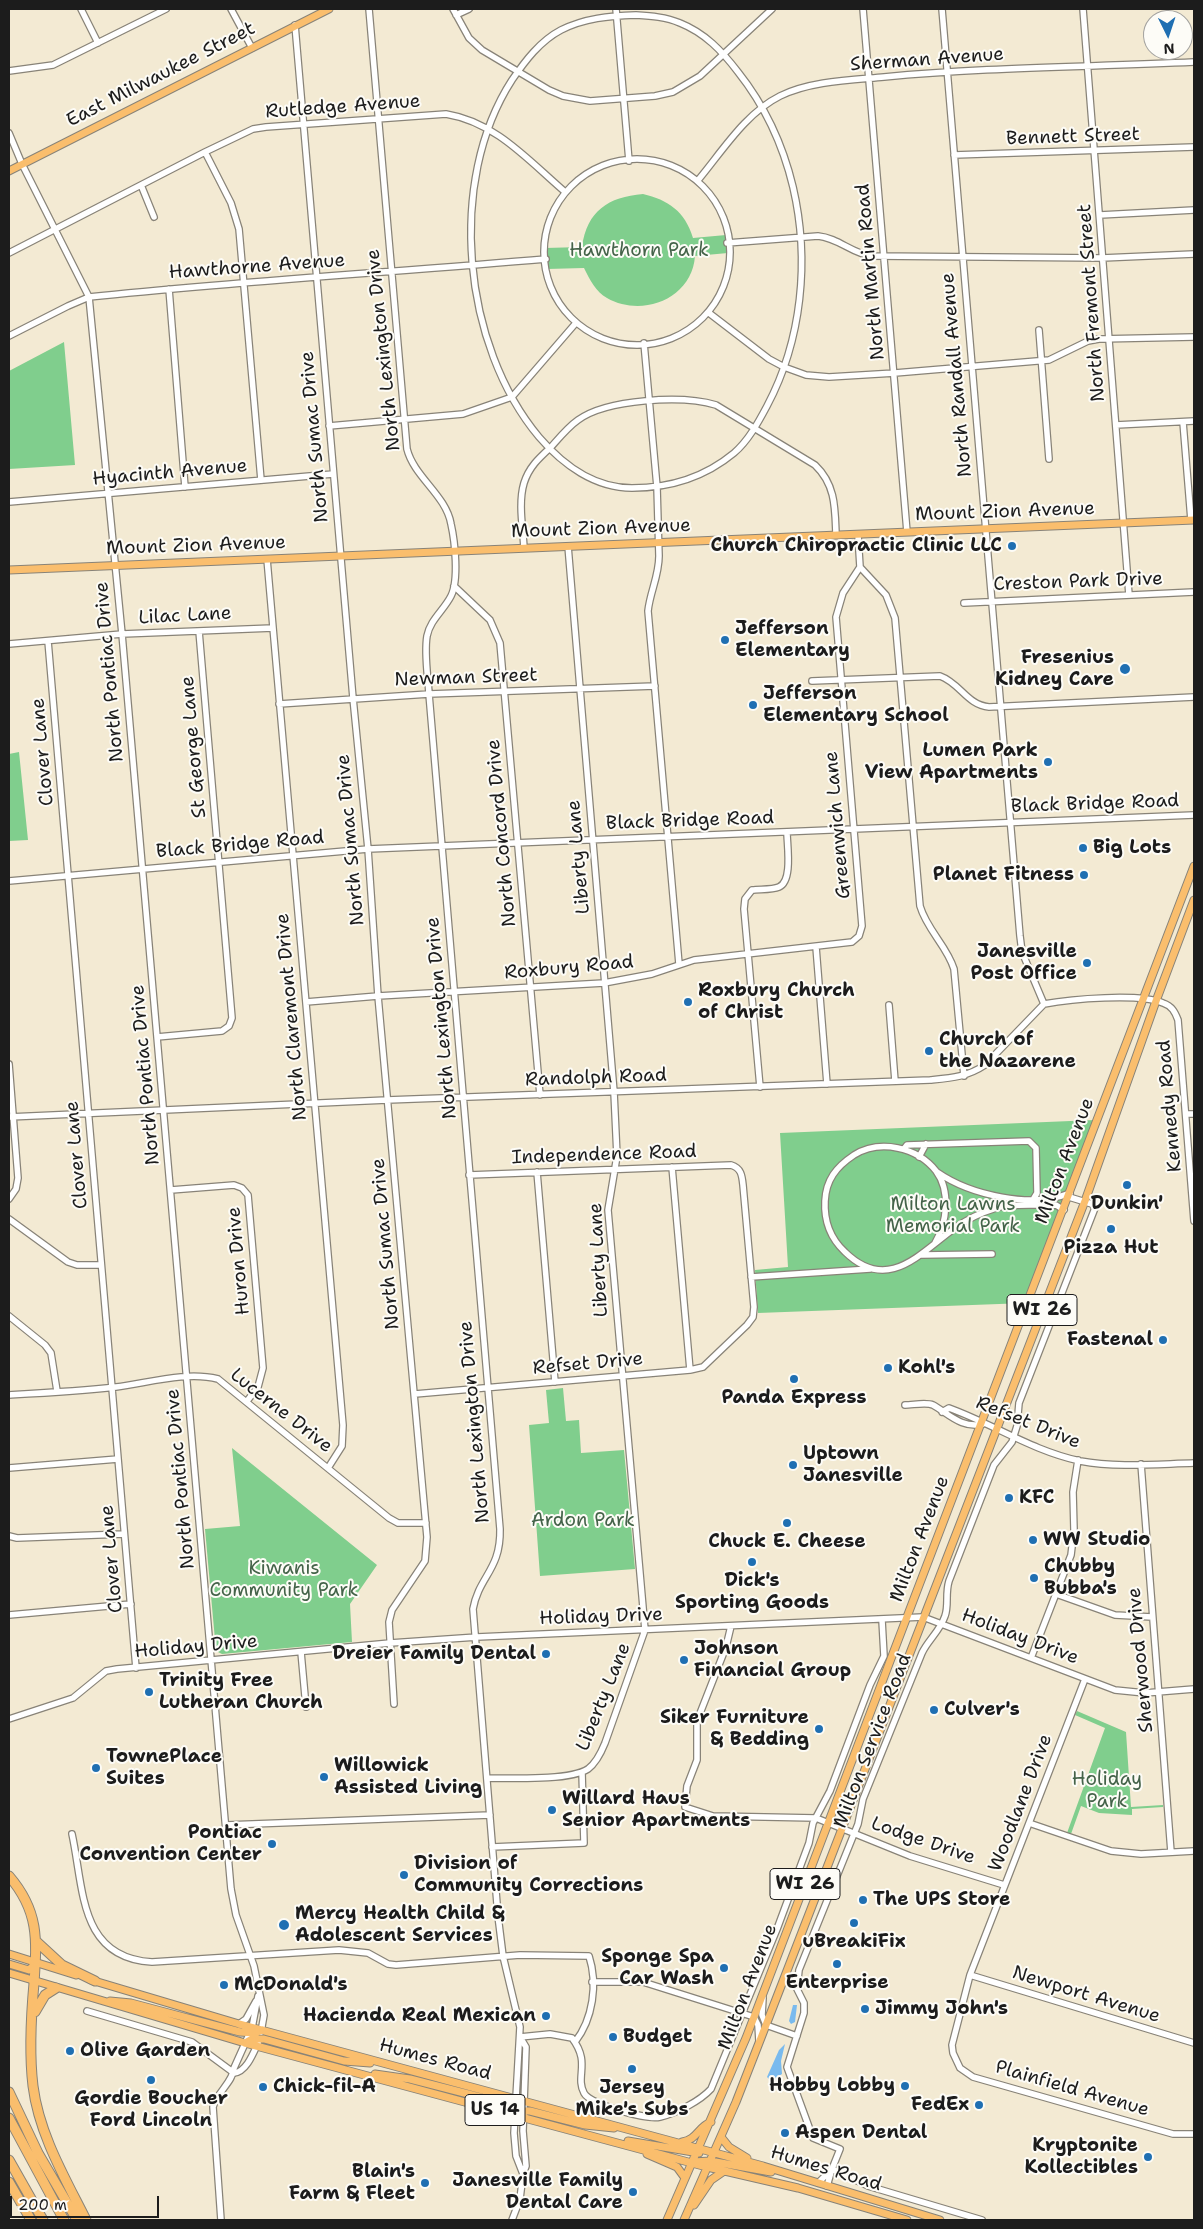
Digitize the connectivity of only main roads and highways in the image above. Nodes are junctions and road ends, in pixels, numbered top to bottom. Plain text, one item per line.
1 (329, 9) edge
2 (9, 171) edge
3 (1193, 520) edge
4 (9, 570) edge
5 (1194, 866) edge
6 (1194, 900) edge
7 (9, 1876) edge
8 (37, 1942) junction
9 (9, 1954) edge
10 (9, 1964) edge
11 (36, 1964) junction
12 (9, 1973) edge
13 (96, 1981) junction
14 (34, 1982) junction
15 (56, 1988) junction
16 (99, 2000) junction
17 (33, 2017) junction
18 (251, 2030) junction
19 (258, 2042) junction
20 (383, 2063) junction
21 (357, 2073) junction
22 (9, 2092) edge
23 (516, 2102) junction
24 (524, 2114) junction
25 (9, 2118) edge
26 (711, 2122) junction
27 (629, 2129) junction
28 (721, 2137) junction
29 (616, 2142) junction
30 (677, 2142) junction
31 (634, 2147) junction
32 (697, 2150) junction
33 (714, 2152) junction
34 (9, 2160) edge
35 (692, 2163) junction
36 (708, 2164) junction
37 (763, 2166) junction
38 (724, 2171) junction
39 (789, 2174) junction
40 (685, 2178) junction
41 (9, 2182) edge
42 (9, 2191) edge
43 (26, 2220) edge
44 (31, 2220) edge
45 (43, 2220) edge
46 (64, 2220) edge
47 (77, 2220) edge
48 (86, 2220) edge
49 (668, 2220) edge
50 (685, 2220) edge
51 (907, 2220) edge
52 (940, 2220) edge

1 - 2 main road, East Milwaukee Street
3 - 4 main road, Mount Zion Avenue
5 - 26 main road, Milton Avenue / WI 26
6 - 28 main road, Milton Avenue / WI 26
7 - 8 highway
8 - 11 highway
8 - 13 highway
9 - 11 main road, Humes Road / US 14
10 - 11 main road
11 - 13 main road, Humes Road / US 14
11 - 14 highway
12 - 14 main road
13 - 18 main road, Humes Road / US 14
14 - 15 main road
14 - 17 highway
15 - 16 main road
15 - 17 highway
16 - 18 main road
16 - 19 main road
17 - 48 highway
18 - 20 main road, Humes Road / US 14
19 - 20 main road
19 - 21 main road, Humes Road / US 14
20 - 23 main road, Humes Road / US 14
21 - 23 main road
21 - 24 main road, Humes Road / US 14
22 - 47 highway
23 - 27 main road, Humes Road / US 14
24 - 27 main road
24 - 29 main road, US 14
25 - 46 highway
26 - 30 main road
26 - 32 main road, Milton Avenue / WI 26
27 - 30 main road, Humes Road / US 14
28 - 33 main road, Milton Avenue / WI 26
28 - 37 main road
29 - 31 main road, US 14
29 - 32 main road
30 - 32 main road, Humes Road / US 14
31 - 35 main road, US 14
31 - 40 main road
32 - 33 main road, Humes Road / US 14
32 - 35 main road, Milton Avenue / WI 26
33 - 36 main road, Milton Avenue / WI 26
33 - 37 main road, Humes Road / US 14
34 - 45 highway
35 - 36 main road
35 - 40 main road, Milton Avenue / WI 26
36 - 38 main road, Humes Road
36 - 39 main road
36 - 50 main road, Milton Avenue / WI 26
37 - 39 main road, Humes Road / US 14
38 - 50 main road
38 - 51 main road, Humes Road
39 - 52 main road, Humes Road / US 14
40 - 49 main road, Milton Avenue / WI 26
41 - 44 highway
42 - 43 highway

